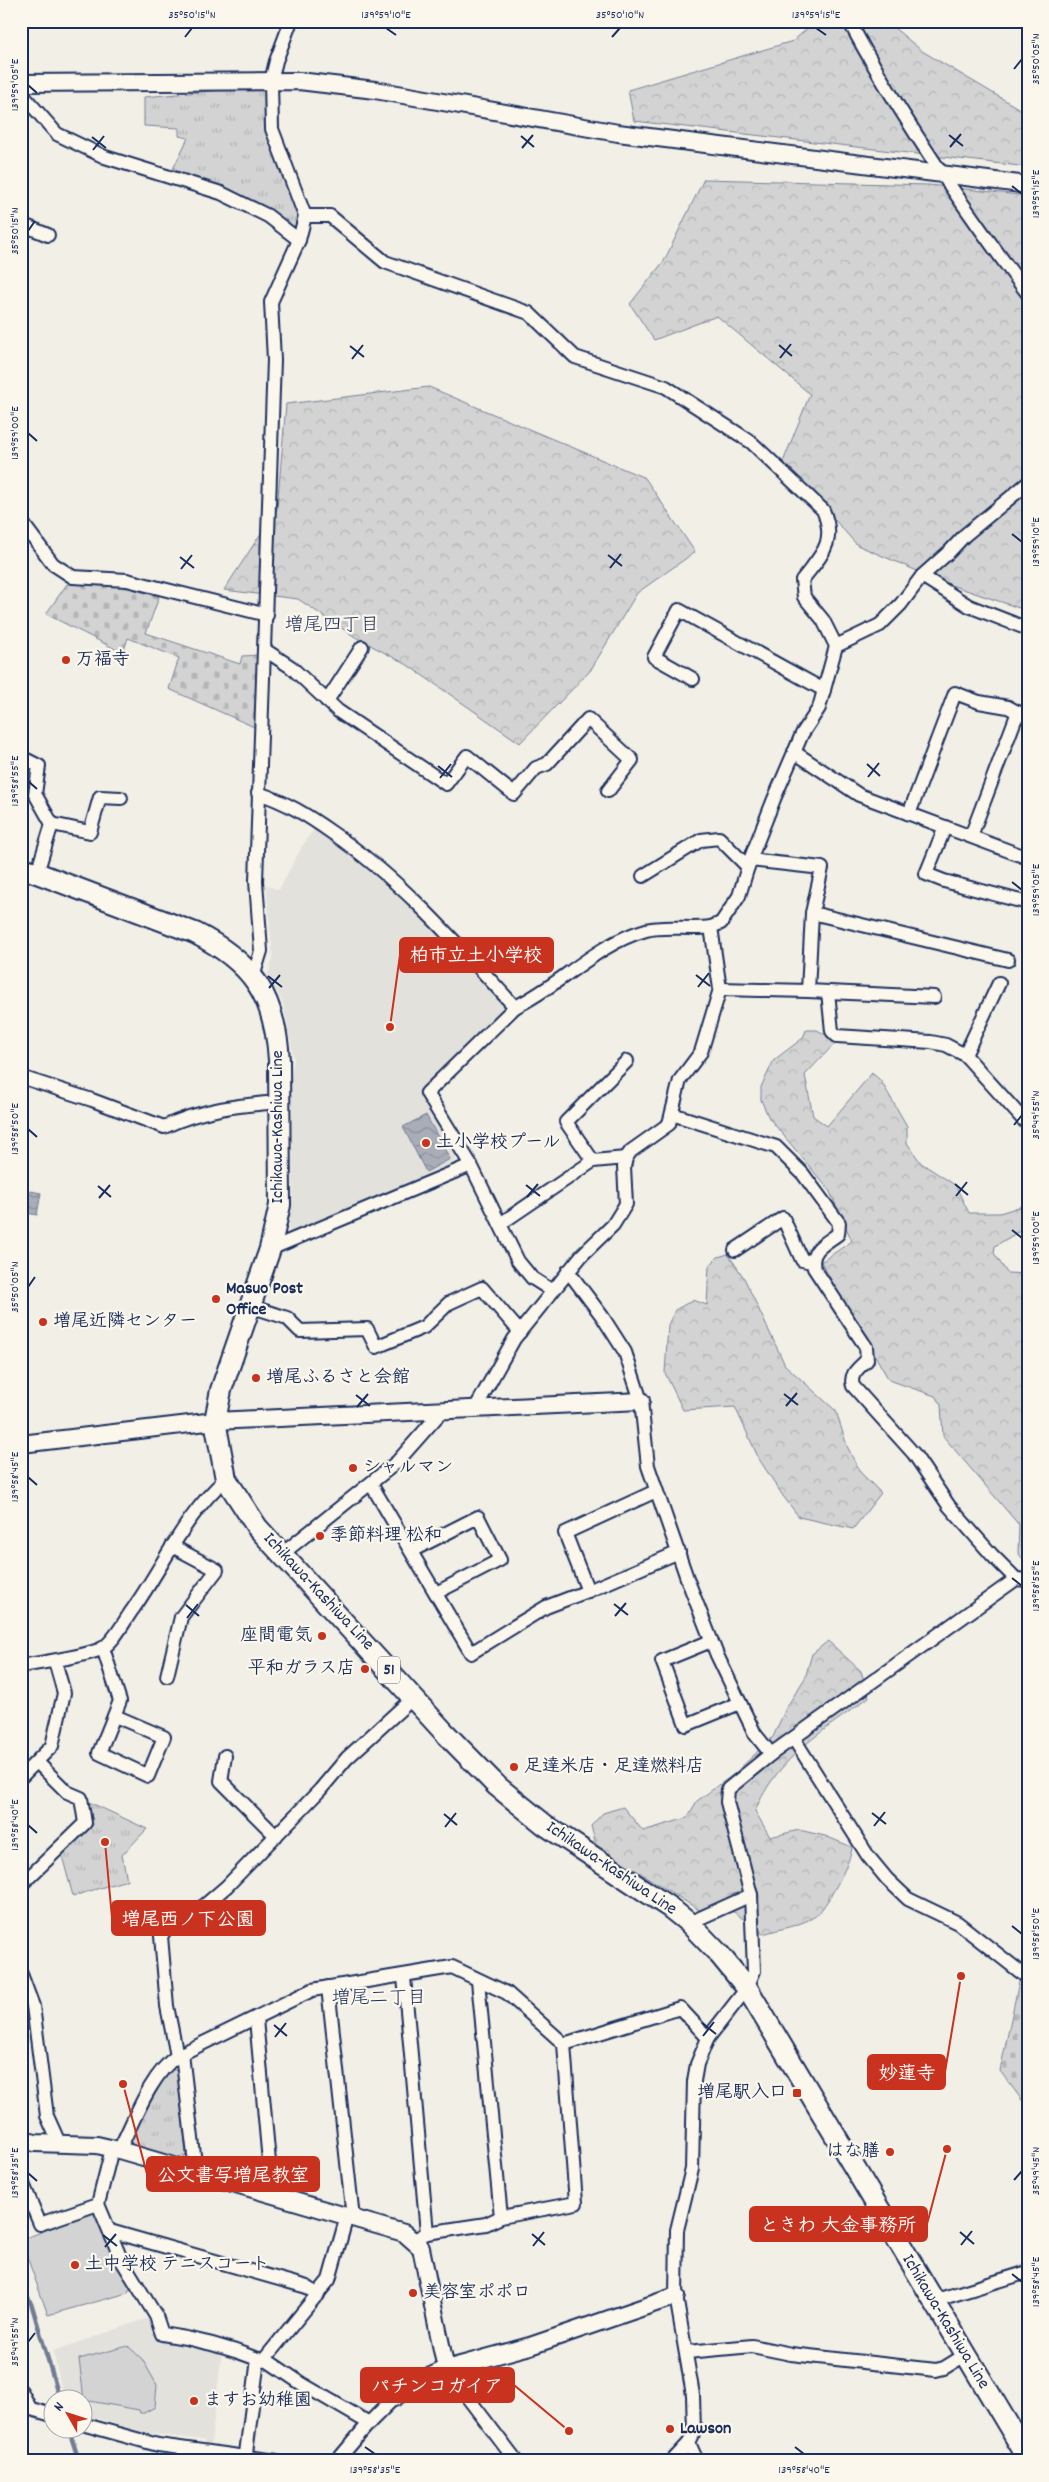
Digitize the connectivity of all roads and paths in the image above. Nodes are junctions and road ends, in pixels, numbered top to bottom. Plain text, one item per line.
1 (291, 21) edge
2 (849, 21) edge
3 (271, 81) junction
4 (21, 83) edge
5 (21, 93) edge
6 (944, 174) junction
7 (1028, 185) edge
8 (304, 216) junction
9 (21, 224) edge
10 (48, 234) dead end
11 (299, 240) junction
12 (1028, 294) edge
13 (1028, 483) edge
14 (21, 521) edge
15 (922, 576) junction
16 (267, 615) junction
17 (1028, 629) edge
18 (836, 646) junction
19 (362, 648) dead end
20 (265, 650) junction
21 (693, 679) dead end
22 (824, 690) junction
23 (327, 701) junction
24 (1023, 715) edge
25 (794, 752) junction
26 (21, 757) edge
27 (608, 791) dead end
28 (258, 793) junction
29 (121, 798) dead end
30 (909, 814) junction
31 (52, 824) junction
32 (946, 827) junction
33 (971, 836) junction
34 (1028, 858) edge
35 (749, 863) junction
36 (29, 870) edge
37 (643, 876) dead end
38 (1028, 903) edge
39 (812, 913) junction
40 (711, 927) junction
41 (1008, 960) dead end
42 (253, 976) junction
43 (999, 983) dead end
44 (720, 989) junction
45 (808, 991) junction
46 (828, 992) junction
47 (934, 997) dead end
48 (515, 1007) junction
49 (965, 1055) junction
50 (627, 1061) dead end
51 (21, 1077) edge
52 (280, 1102) junction
53 (672, 1114) junction
54 (1028, 1124) edge
55 (626, 1158) junction
56 (593, 1161) junction
57 (471, 1165) junction
58 (500, 1224) junction
59 (270, 1248) junction
60 (735, 1250) dead end
61 (812, 1262) junction
62 (568, 1271) junction
63 (551, 1290) junction
64 (250, 1306) junction
65 (520, 1332) junction
66 (642, 1401) junction
67 (475, 1409) junction
68 (442, 1411) junction
69 (215, 1421) junction
70 (21, 1444) edge
71 (226, 1479) junction
72 (371, 1484) junction
73 (656, 1492) junction
74 (172, 1546) junction
75 (411, 1551) junction
76 (678, 1552) junction
77 (282, 1554) junction
78 (1022, 1579) edge
79 (588, 1591) junction
80 (436, 1593) junction
81 (711, 1641) junction
82 (103, 1648) junction
83 (55, 1661) junction
84 (21, 1666) edge
85 (167, 1676) dead end
86 (414, 1697) junction
87 (740, 1703) junction
88 (115, 1716) junction
89 (794, 1739) junction
90 (771, 1754) junction
91 (225, 1756) dead end
92 (37, 1762) junction
93 (21, 1777) edge
94 (276, 1836) junction
95 (21, 1885) edge
96 (752, 1895) junction
97 (688, 1923) junction
98 (21, 1974) edge
99 (404, 1976) junction
100 (1028, 1978) edge
101 (478, 1981) junction
102 (328, 1986) junction
103 (747, 1988) junction
104 (256, 2019) junction
105 (708, 2038) junction
106 (564, 2044) junction
107 (180, 2055) junction
108 (21, 2139) edge
109 (60, 2145) junction
110 (115, 2150) junction
111 (196, 2172) junction
112 (21, 2179) edge
113 (272, 2195) junction
114 (98, 2204) junction
115 (350, 2217) junction
116 (501, 2217) junction
117 (110, 2232) junction
118 (421, 2236) junction
119 (1028, 2272) edge
120 (318, 2295) junction
121 (676, 2296) junction
122 (933, 2301) junction
123 (687, 2352) junction
124 (965, 2355) junction
125 (262, 2359) junction
126 (446, 2369) junction
127 (21, 2391) edge
128 (394, 2398) joint
129 (26, 2407) edge
130 (42, 2412) edge
131 (369, 2423) junction
132 (92, 2427) edge
133 (689, 2443) junction
134 (245, 2458) edge
135 (1028, 2458) edge
136 (277, 2461) edge
137 (337, 2461) edge
138 (516, 2461) edge
139 (672, 2461) edge
140 (697, 2461) edge

1 - 3 street
2 - 6 street
3 - 4 street
3 - 6 street
3 - 8 street
5 - 11 street
6 - 7 street
6 - 12 street
8 - 11 street
8 - 18 street
9 - 10 street
11 - 16 street
13 - 15 street
14 - 16 street
15 - 17 street
15 - 18 street
16 - 20 street
18 - 22 street
19 - 23 street
20 - 23 street
20 - 28 street
21 - 22 street
22 - 25 street
23 - 27 street
24 - 30 street
24 - 33 street
25 - 30 street
25 - 35 street
26 - 31 street
28 - 42 street
28 - 48 street
29 - 31 street
30 - 32 street
31 - 36 street
32 - 33 street
32 - 38 street
33 - 34 street
35 - 37 street
35 - 39 street
35 - 40 street
36 - 42 main road, Ichikawa-Kashiwa Line / 51
39 - 41 street
39 - 45 street
40 - 44 street
40 - 48 street
42 - 52 main road, Ichikawa-Kashiwa Line / 51
43 - 49 street
44 - 45 street
44 - 53 street
45 - 46 street
46 - 47 street
46 - 49 street
48 - 57 street
49 - 54 street
50 - 56 street
51 - 52 street
52 - 59 main road, Ichikawa-Kashiwa Line / 51
53 - 55 street
53 - 61 street
55 - 56 street
55 - 62 street
56 - 58 street
57 - 58 street
57 - 59 street
58 - 63 street
59 - 64 main road, Ichikawa-Kashiwa Line / 51
60 - 61 street
61 - 78 street
62 - 63 street
62 - 66 street
63 - 65 street
64 - 65 street
64 - 69 main road, Ichikawa-Kashiwa Line / 51
65 - 67 street
66 - 67 street
66 - 73 street
67 - 68 street
68 - 69 street
68 - 72 street
69 - 70 street
69 - 71 main road, Ichikawa-Kashiwa Line / 51
71 - 74 street
71 - 77 main road, Ichikawa-Kashiwa Line / 51
72 - 75 street
72 - 77 street
73 - 76 street
73 - 79 street
74 - 82 street
74 - 85 street
75 - 80 street
75 - 80 street
76 - 79 street
76 - 81 street
77 - 86 main road, Ichikawa-Kashiwa Line / 51
78 - 89 street
79 - 80 street
81 - 87 street
81 - 87 street
82 - 83 street
82 - 88 street
83 - 84 street
83 - 92 street
86 - 94 street
86 - 97 main road, Ichikawa-Kashiwa Line / 51
87 - 90 street
88 - 88 street
89 - 90 street
89 - 100 street
90 - 96 street
91 - 94 street
92 - 93 street
92 - 95 street
94 - 107 street
96 - 97 street
96 - 103 street
97 - 103 main road, Ichikawa-Kashiwa Line / 51
98 - 109 street
99 - 101 street
99 - 102 street
99 - 118 street
101 - 106 street
101 - 116 street
102 - 104 street
102 - 115 street
103 - 105 street
103 - 122 main road, Ichikawa-Kashiwa Line / 51
104 - 107 street
104 - 113 street
105 - 106 street
105 - 121 street
106 - 116 street
107 - 110 street
107 - 111 street
108 - 109 street
109 - 110 street
110 - 111 street
110 - 114 street
111 - 113 street
112 - 114 street
113 - 115 street
114 - 117 street
115 - 118 street
115 - 120 street
116 - 118 street
117 - 120 street
117 - 125 street
118 - 126 street
119 - 122 street
120 - 125 street
121 - 123 street
121 - 126 street
122 - 124 main road, Ichikawa-Kashiwa Line / 51
123 - 124 street
123 - 133 street
124 - 135 main road, Ichikawa-Kashiwa Line / 51
125 - 131 street
125 - 134 street
126 - 128 street
126 - 138 street
127 - 129 street
128 - 131 street
129 - 130 street
131 - 137 street
132 - 134 street
133 - 139 street
133 - 140 street
134 - 136 street

